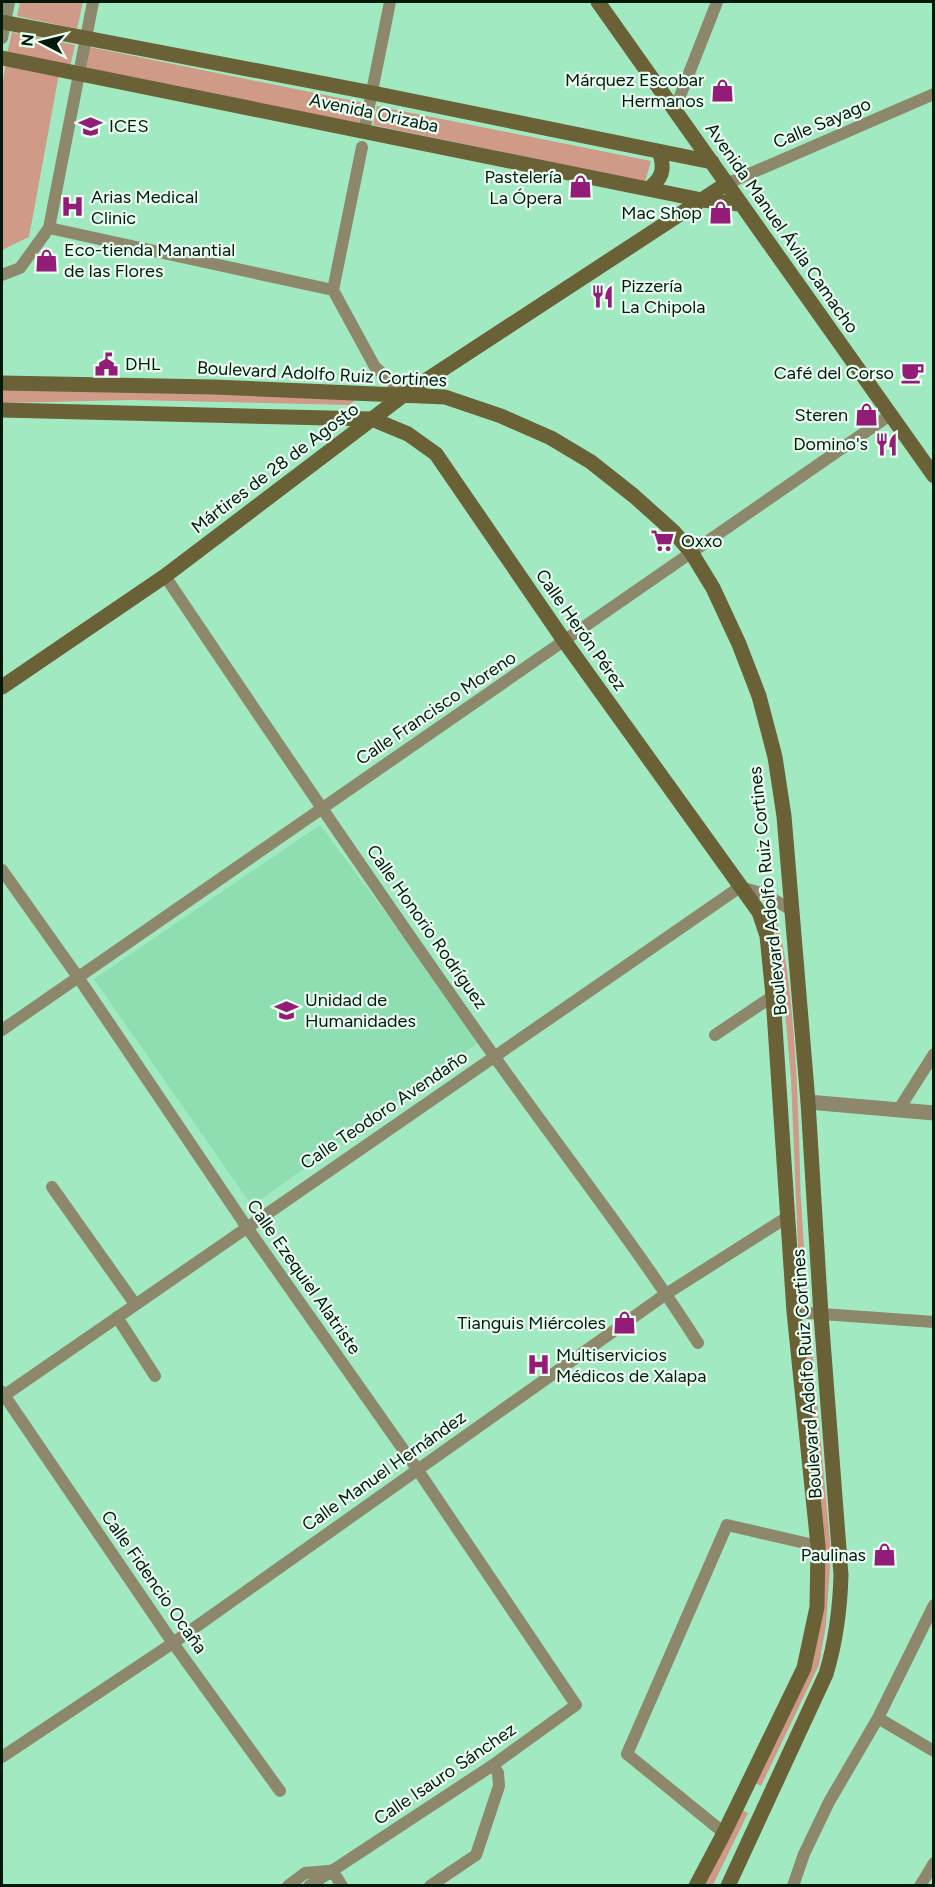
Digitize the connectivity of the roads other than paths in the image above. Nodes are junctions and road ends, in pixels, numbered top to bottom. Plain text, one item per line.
1 (9, 2) edge
2 (93, 2) edge
3 (390, 2) edge
4 (598, 2) edge
5 (717, 2) edge
6 (2, 27) edge
7 (85, 38) junction
8 (2, 58) edge
9 (78, 72) junction
10 (373, 93) junction
11 (933, 94) edge
12 (675, 109) junction
13 (364, 131) junction
14 (362, 147) dead end
15 (660, 153) junction
16 (712, 162) junction
17 (726, 184) junction
18 (648, 189) junction
19 (702, 200) junction
20 (740, 204) junction
21 (49, 228) junction
22 (2, 275) edge
23 (333, 290) junction
24 (2, 383) edge
25 (405, 394) junction
26 (2, 410) edge
27 (890, 415) junction
28 (372, 419) junction
29 (933, 476) edge
30 (691, 552) junction
31 (165, 576) junction
32 (565, 642) junction
33 (2, 687) edge
34 (321, 808) junction
35 (2, 870) edge
36 (740, 887) junction
37 (791, 910) junction
38 (78, 977) junction
39 (773, 996) junction
40 (2, 1030) edge
41 (715, 1035) dead end
42 (933, 1054) edge
43 (495, 1056) junction
44 (808, 1102) junction
45 (899, 1109) junction
46 (933, 1113) edge
47 (52, 1187) dead end
48 (789, 1216) junction
49 (246, 1226) junction
50 (666, 1294) junction
51 (135, 1304) junction
52 (794, 1312) junction
53 (821, 1315) junction
54 (117, 1317) junction
55 (933, 1322) edge
56 (698, 1343) dead end
57 (154, 1376) dead end
58 (2, 1395) edge
59 (417, 1469) junction
60 (818, 1546) junction
61 (933, 1605) edge
62 (173, 1643) junction
63 (576, 1706) joint
64 (878, 1718) junction
65 (933, 1751) edge
66 (2, 1757) edge
67 (493, 1765) junction
68 (279, 1791) dead end
69 (740, 1799) junction
70 (764, 1810) junction
71 (724, 1833) junction
72 (933, 1863) edge
73 (332, 1870) junction
74 (288, 1886) edge
75 (309, 1886) edge
76 (342, 1886) edge
77 (430, 1886) edge
78 (696, 1886) edge
79 (728, 1886) edge
80 (793, 1886) edge
81 (920, 1886) edge

1 - 6 street
2 - 7 street
3 - 10 street
4 - 12 main road, Avenida Manuel Ávila Camacho
5 - 12 street
6 - 7 main road, Avenida Orizaba
7 - 9 street
7 - 10 main road, Avenida Orizaba
8 - 9 main road, Avenida Orizaba
9 - 13 main road, Avenida Orizaba
9 - 21 street
10 - 13 street
10 - 15 main road, Avenida Orizaba
11 - 17 street, Calle Sayago
12 - 16 main road, Avenida Manuel Ávila Camacho
13 - 18 main road, Avenida Orizaba
14 - 23 street
15 - 16 main road, Avenida Orizaba
15 - 18 main road
16 - 17 main road, Avenida Manuel Ávila Camacho
17 - 19 main road, Mártires de 28 de Agosto
17 - 20 main road, Avenida Manuel Ávila Camacho
18 - 19 main road, Avenida Orizaba
19 - 20 main road, Avenida Orizaba
19 - 25 main road, Mártires de 28 de Agosto
20 - 27 main road, Avenida Manuel Ávila Camacho
21 - 22 street
21 - 23 street
23 - 25 street
24 - 25 main road, Boulevard Adolfo Ruiz Cortines
25 - 28 main road, Mártires de 28 de Agosto
25 - 30 main road, Boulevard Adolfo Ruiz Cortines
26 - 28 main road
27 - 29 main road, Avenida Manuel Ávila Camacho
27 - 30 street, Calle Francisco Moreno
28 - 31 main road, Mártires de 28 de Agosto
28 - 32 main road, Calle Herón Pérez
30 - 32 street, Calle Francisco Moreno
30 - 37 main road, Boulevard Adolfo Ruiz Cortines
31 - 33 main road, Mártires de 28 de Agosto
31 - 34 street, Calle Honorio Rodríguez
32 - 34 street, Calle Francisco Moreno
32 - 36 main road, Calle Herón Pérez
34 - 38 street, Calle Francisco Moreno
34 - 43 street, Calle Honorio Rodríguez
35 - 38 street, Calle Ezequiel Alatriste
36 - 37 street
36 - 39 main road, Boulevard Adolfo Ruiz Cortines
36 - 43 street, Calle Teodoro Avendaño
37 - 44 main road, Boulevard Adolfo Ruiz Cortines
38 - 40 street, Calle Francisco Moreno
38 - 49 street, Calle Ezequiel Alatriste
39 - 41 street
39 - 48 main road, Boulevard Adolfo Ruiz Cortines
42 - 45 street
43 - 49 street, Calle Teodoro Avendaño
43 - 50 street, Calle Honorio Rodríguez
44 - 45 street
44 - 53 main road, Boulevard Adolfo Ruiz Cortines
45 - 46 street
47 - 51 street
48 - 50 street, Calle Manuel Hernández
48 - 52 main road, Boulevard Adolfo Ruiz Cortines
49 - 51 street, Calle Teodoro Avendaño
49 - 59 street, Calle Ezequiel Alatriste
50 - 56 street, Calle Honorio Rodríguez
50 - 59 street, Calle Manuel Hernández
51 - 54 street, Calle Teodoro Avendaño
52 - 53 street
52 - 60 main road, Boulevard Adolfo Ruiz Cortines
53 - 55 street
53 - 70 main road, Boulevard Adolfo Ruiz Cortines
54 - 57 street
54 - 58 street, Calle Teodoro Avendaño
58 - 62 street, Calle Fidencio Ocaña
59 - 62 street, Calle Manuel Hernández
59 - 63 street, Calle Ezequiel Alatriste
60 - 69 main road, Boulevard Adolfo Ruiz Cortines
60 - 71 street
61 - 64 street
62 - 66 street, Calle Manuel Hernández
62 - 68 street, Calle Fidencio Ocaña
63 - 67 street, Calle Isauro Sánchez
64 - 65 street
64 - 80 street
67 - 73 street, Calle Isauro Sánchez
67 - 77 street
69 - 70 main road
69 - 71 main road, Boulevard Adolfo Ruiz Cortines
70 - 79 main road, Boulevard Adolfo Ruiz Cortines
71 - 78 main road, Boulevard Adolfo Ruiz Cortines
72 - 81 street
73 - 74 street, Calle Isauro Sánchez
73 - 75 street, Calle Isauro Sánchez
73 - 76 street

